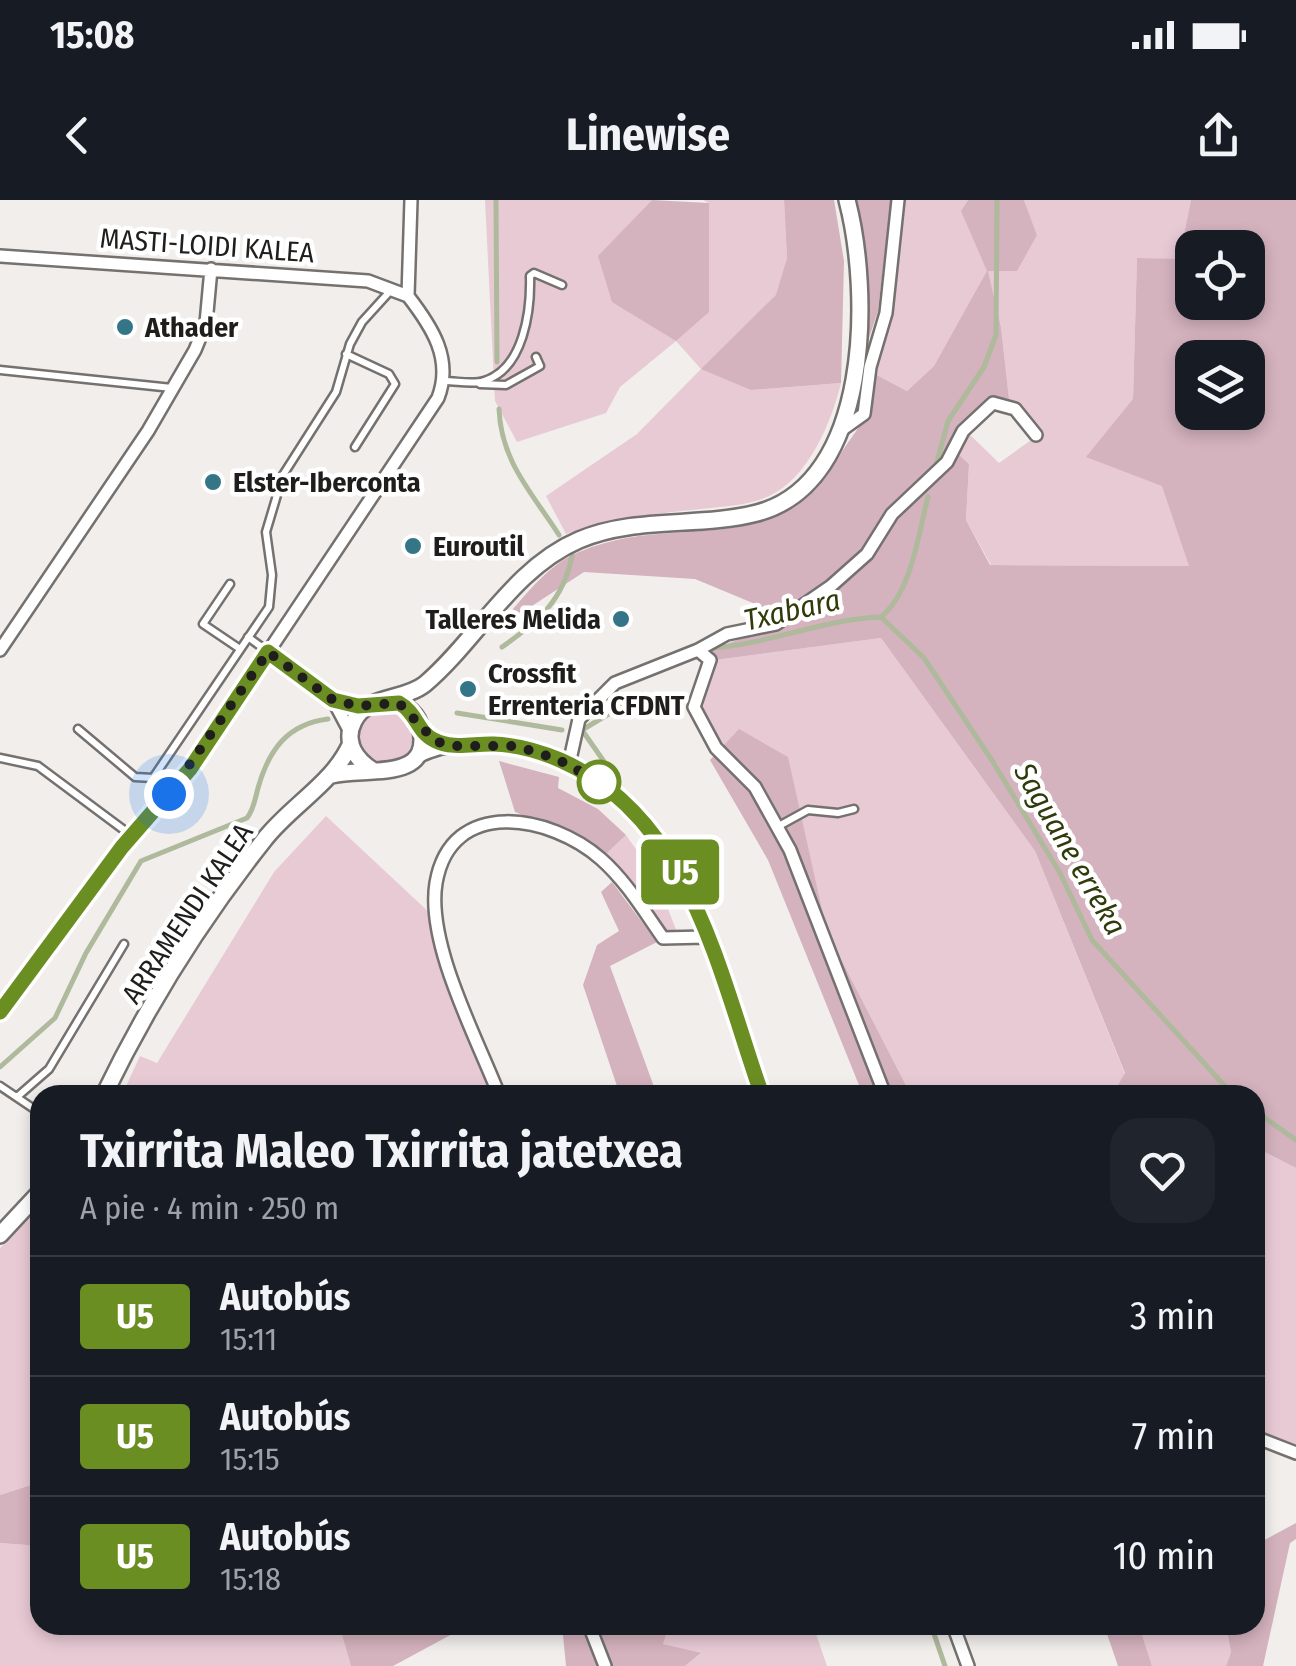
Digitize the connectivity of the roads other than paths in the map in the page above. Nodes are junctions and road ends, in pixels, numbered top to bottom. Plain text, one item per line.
1 (412, 200) edge
2 (847, 200) edge
3 (898, 200) edge
4 (0, 256) edge
5 (211, 269) junction
6 (562, 286) dead end
7 (393, 288) junction
8 (408, 296) junction
9 (346, 354) junction
10 (536, 356) dead end
11 (0, 370) edge
12 (444, 381) junction
13 (479, 383) junction
14 (173, 388) junction
15 (843, 429) junction
16 (1036, 435) dead end
17 (354, 447) dead end
18 (230, 584) dead end
19 (248, 637) junction
20 (240, 649) junction
21 (0, 650) edge
22 (698, 650) junction
23 (268, 652) junction
24 (430, 678) junction
25 (333, 700) junction
26 (388, 700) junction
27 (367, 706) junction
28 (416, 716) junction
29 (78, 729) dead end
30 (422, 732) junction
31 (350, 738) junction
32 (452, 746) junction
33 (0, 758) edge
34 (415, 758) junction
35 (568, 764) junction
36 (374, 770) junction
37 (331, 775) junction
38 (854, 808) dead end
39 (777, 827) junction
40 (132, 836) junction
41 (705, 937) junction
42 (124, 944) dead end
43 (0, 1012) edge
44 (30, 1085) edge
45 (30, 1085) edge
46 (110, 1085) edge
47 (495, 1085) edge
48 (758, 1085) edge
49 (880, 1085) edge
50 (0, 1086) edge
51 (16, 1097) junction
52 (30, 1106) edge
53 (30, 1203) edge
54 (0, 1235) edge
55 (1265, 1441) edge
56 (1296, 1454) edge
57 (592, 1635) edge
58 (957, 1635) edge
59 (605, 1666) edge
60 (968, 1666) edge

1 - 8 street
2 - 15 street
3 - 15 street
4 - 5 street, MASTI-LOIDI KALEA
5 - 7 street, MASTI-LOIDI KALEA
5 - 14 street
6 - 13 lane
7 - 8 street, MASTI-LOIDI KALEA
7 - 9 lane
8 - 12 street, MASTI-LOIDI KALEA
9 - 17 lane
9 - 19 lane
10 - 13 lane
11 - 14 lane
12 - 13 lane
12 - 23 street
14 - 21 street
15 - 24 street
16 - 22 street
18 - 20 lane
19 - 20 lane
19 - 23 lane
20 - 29 lane
22 - 35 street
22 - 39 street
23 - 25 street
23 - 40 street
24 - 26 street
24 - 28 street
25 - 27 street
25 - 31 street
26 - 27 street
26 - 28 street
27 - 31 street
28 - 30 street
30 - 32 street
30 - 34 street
31 - 36 street
31 - 37 street
32 - 34 street
32 - 35 street
33 - 40 lane
34 - 36 street
35 - 41 street
36 - 37 street
37 - 46 street, ARRAMENDI KALEA
38 - 39 lane
39 - 49 street
40 - 43 street
41 - 47 street
41 - 48 street
42 - 45 lane
44 - 51 lane
50 - 51 lane
51 - 52 lane
53 - 54 street
55 - 56 street
57 - 59 street
58 - 60 street

